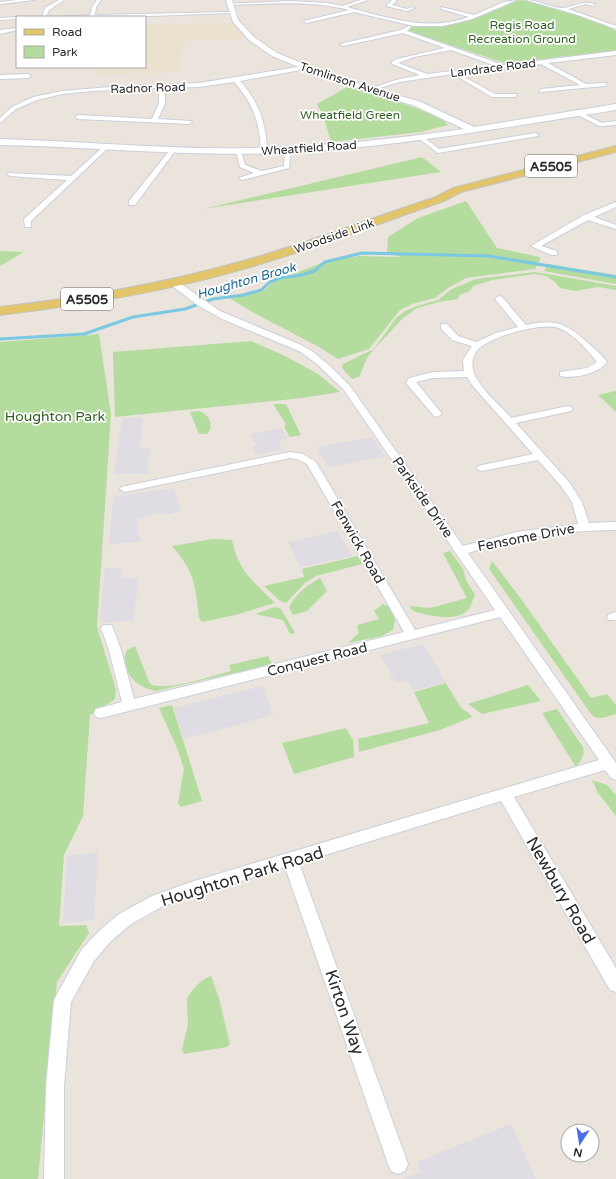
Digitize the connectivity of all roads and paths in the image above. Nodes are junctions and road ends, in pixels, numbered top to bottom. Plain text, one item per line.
1 (32, 0) edge
2 (62, 0) edge
3 (100, 0) edge
4 (366, 0) edge
5 (395, 0) edge
6 (515, 0) edge
7 (528, 0) edge
8 (229, 2) edge
9 (0, 3) edge
10 (593, 5) dead end
11 (448, 6) dead end
12 (342, 8) junction
13 (413, 8) dead end
14 (563, 9) junction
15 (354, 10) junction
16 (231, 12) junction
17 (44, 16) edge
18 (92, 16) edge
19 (472, 16) junction
20 (16, 18) edge
21 (0, 19) edge
22 (616, 21) edge
23 (306, 22) dead end
24 (603, 22) junction
25 (413, 24) junction
26 (616, 28) edge
27 (16, 29) edge
28 (403, 31) junction
29 (0, 32) edge
30 (343, 44) dead end
31 (451, 48) junction
32 (616, 53) edge
33 (602, 54) junction
34 (610, 59) dead end
35 (542, 62) junction
36 (502, 67) junction
37 (304, 68) junction
38 (455, 74) junction
39 (28, 76) dead end
40 (426, 76) junction
41 (0, 77) edge
42 (236, 80) junction
43 (605, 84) dead end
44 (584, 85) junction
45 (162, 88) junction
46 (372, 90) junction
47 (541, 90) dead end
48 (515, 96) dead end
49 (616, 108) edge
50 (0, 110) edge
51 (10, 110) junction
52 (578, 113) junction
53 (78, 117) dead end
54 (154, 120) junction
55 (0, 121) edge
56 (189, 122) dead end
57 (616, 123) edge
58 (471, 129) junction
59 (536, 136) dead end
60 (420, 137) junction
61 (0, 142) edge
62 (106, 146) junction
63 (616, 149) edge
64 (288, 150) junction
65 (172, 151) junction
66 (264, 151) junction
67 (238, 152) junction
68 (10, 174) dead end
69 (261, 174) junction
70 (72, 178) junction
71 (242, 178) dead end
72 (132, 203) dead end
73 (616, 204) edge
74 (587, 217) junction
75 (28, 225) dead end
76 (616, 227) edge
77 (554, 253) dead end
78 (174, 283) junction
79 (499, 300) dead end
80 (0, 311) edge
81 (444, 326) dead end
82 (524, 328) junction
83 (477, 345) junction
84 (470, 374) junction
85 (563, 374) dead end
86 (568, 409) dead end
87 (438, 414) dead end
88 (509, 421) junction
89 (540, 456) junction
90 (482, 468) dead end
91 (125, 489) dead end
92 (584, 526) junction
93 (616, 526) edge
94 (460, 551) junction
95 (503, 612) junction
96 (107, 628) dead end
97 (412, 635) junction
98 (129, 705) junction
99 (101, 713) dead end
100 (612, 768) edge
101 (505, 795) junction
102 (290, 860) junction
103 (616, 984) edge
104 (398, 1164) dead end
105 (54, 1179) edge

1 - 9 street
2 - 17 street
3 - 18 street
4 - 12 street
5 - 13 street
6 - 19 street
7 - 14 street
8 - 12 street
8 - 16 street, Tomlinson Avenue
10 - 14 street
11 - 19 street
12 - 15 street
14 - 24 street
15 - 23 street
15 - 25 street
16 - 18 street
16 - 37 street, Tomlinson Avenue
19 - 25 street
20 - 21 street
22 - 24 street
24 - 26 street
25 - 28 street
27 - 29 street
28 - 30 street
28 - 31 street
31 - 36 street
31 - 40 street
32 - 33 street, Landrace Road
33 - 34 street
33 - 35 street, Landrace Road
35 - 36 street, Landrace Road
35 - 44 street
36 - 38 street, Landrace Road
37 - 42 street, Radnor Road
37 - 46 street, Tomlinson Avenue
38 - 40 street, Landrace Road
38 - 48 street
39 - 41 street
40 - 46 street, Landrace Road
42 - 45 street, Radnor Road
42 - 66 street
43 - 44 street
44 - 47 street
45 - 51 street, Radnor Road
45 - 54 street
46 - 58 street, Tomlinson Avenue
49 - 52 street, Wheatfield Road
50 - 51 street
51 - 55 street, Radnor Road
52 - 57 street
52 - 58 street, Wheatfield Road
53 - 54 street
54 - 56 street
58 - 60 street, Wheatfield Road
59 - 60 street
60 - 64 street, Wheatfield Road
61 - 62 street, Wheatfield Road
62 - 65 street, Wheatfield Road
62 - 70 street
63 - 78 main road, Woodside Link / A5505
64 - 66 street, Wheatfield Road
64 - 69 street
65 - 67 street, Wheatfield Road
65 - 72 street
66 - 67 street, Wheatfield Road
67 - 69 street
68 - 70 street
69 - 71 street
70 - 75 street
73 - 74 street
74 - 76 street
74 - 77 street
78 - 80 main road, Woodside Link / A5505
78 - 94 street, Parkside Drive
79 - 82 street
81 - 83 street
82 - 83 street
82 - 85 street
83 - 84 street
84 - 87 street
84 - 88 street
86 - 88 street
88 - 89 street
89 - 90 street
89 - 92 street
91 - 97 street, Fenwick Road
92 - 93 street, Fensome Drive
92 - 94 street, Fensome Drive
94 - 95 street, Parkside Drive
95 - 97 street, Conquest Road
95 - 100 street, Parkside Drive
96 - 98 street
97 - 98 street, Conquest Road
98 - 99 street, Conquest Road
100 - 101 street, Houghton Park Road
101 - 102 street, Houghton Park Road
101 - 103 street, Newbury Road
102 - 104 street, Kirton Way
102 - 105 street, Houghton Park Road

